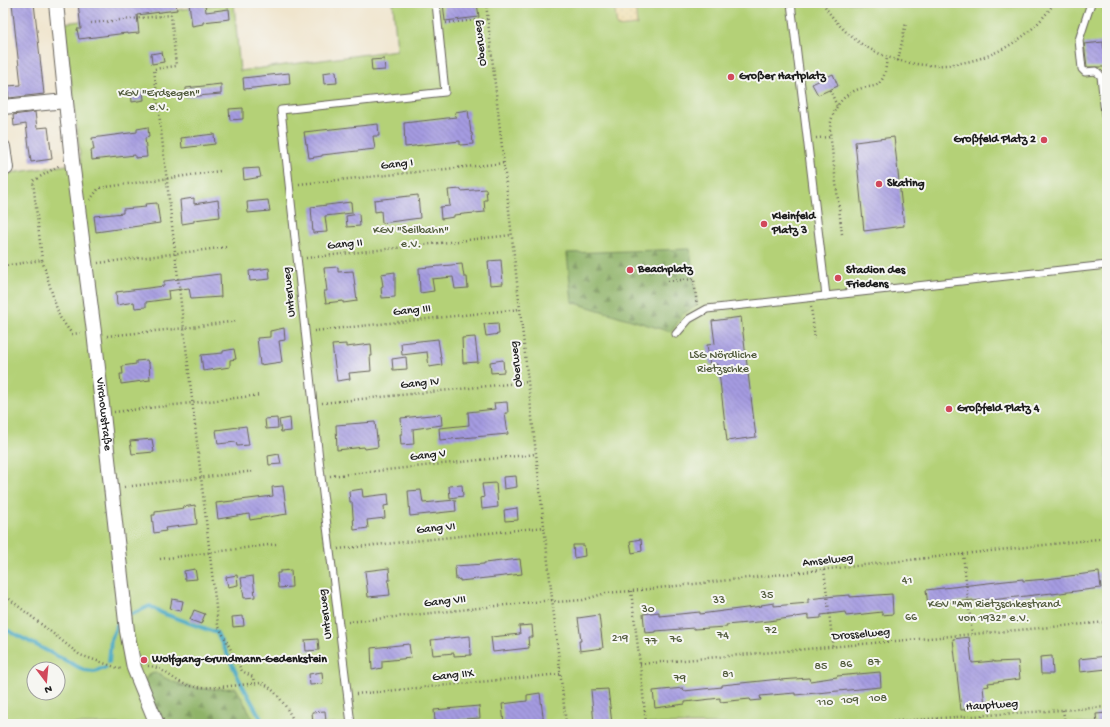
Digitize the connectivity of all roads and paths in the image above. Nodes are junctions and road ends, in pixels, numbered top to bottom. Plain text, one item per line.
1 (56, 3) edge
2 (436, 3) edge
3 (486, 3) edge
4 (791, 3) edge
5 (823, 3) edge
6 (1054, 3) edge
7 (1091, 3) edge
8 (488, 19) junction
9 (906, 22) dead end
10 (91, 23) dead end
11 (438, 24) junction
12 (887, 57) junction
13 (898, 61) junction
14 (830, 90) dead end
15 (66, 101) junction
16 (837, 106) junction
17 (3, 107) edge
18 (1107, 133) edge
19 (830, 137) junction
20 (807, 140) junction
21 (3, 147) edge
22 (72, 161) junction
23 (504, 163) junction
24 (3, 168) edge
25 (220, 171) dead end
26 (168, 178) junction
27 (290, 185) junction
28 (79, 215) junction
29 (842, 234) dead end
30 (512, 235) junction
31 (228, 247) dead end
32 (176, 253) junction
33 (298, 259) junction
34 (42, 260) junction
35 (95, 263) dead end
36 (1107, 265) edge
37 (3, 266) edge
38 (668, 281) dead end
39 (826, 296) junction
40 (810, 298) junction
41 (520, 309) junction
42 (707, 309) junction
43 (237, 322) dead end
44 (185, 328) junction
45 (306, 332) junction
46 (98, 334) junction
47 (676, 334) dead end
48 (815, 339) dead end
49 (528, 382) junction
50 (261, 395) dead end
51 (193, 403) junction
52 (314, 404) junction
53 (113, 412) dead end
54 (536, 454) junction
55 (255, 471) dead end
56 (322, 477) junction
57 (201, 478) junction
58 (122, 488) dead end
59 (545, 527) junction
60 (1107, 538) edge
61 (276, 544) dead end
62 (330, 550) junction
63 (210, 552) junction
64 (963, 554) junction
65 (160, 559) dead end
66 (824, 570) junction
67 (631, 591) junction
68 (3, 594) edge
69 (553, 600) junction
70 (1107, 622) edge
71 (338, 623) junction
72 (972, 634) junction
73 (833, 646) junction
74 (640, 664) junction
75 (111, 666) dead end
76 (134, 668) junction
77 (561, 674) junction
78 (254, 683) junction
79 (347, 695) junction
80 (1107, 707) edge
81 (1063, 710) junction
82 (982, 716) junction
83 (898, 722) edge
84 (157, 724) edge
85 (294, 724) edge
86 (351, 724) edge
87 (566, 724) edge
88 (646, 724) edge
89 (854, 724) edge
90 (982, 724) edge
91 (1065, 724) edge

1 - 15 street, Virchowstraße
2 - 11 lane, Unterweg
3 - 8 path, Oberweg
4 - 20 lane
5 - 12 path
6 - 13 path
7 - 18 lane
8 - 11 path
8 - 23 path, Oberweg
9 - 13 path
10 - 26 path
11 - 27 lane, Unterweg
12 - 13 path
12 - 16 path
14 - 16 path
15 - 17 street
15 - 22 street, Virchowstraße
16 - 19 path
19 - 20 path
19 - 29 path
20 - 39 lane
21 - 24 street
22 - 28 street, Virchowstraße
22 - 34 path
23 - 27 path, Gang I
23 - 30 path, Oberweg
25 - 26 path
26 - 28 path
26 - 32 path
27 - 33 lane, Unterweg
28 - 46 street, Virchowstraße
30 - 33 path, Gang II
30 - 41 path, Oberweg
31 - 32 path
32 - 35 path
32 - 44 path
33 - 45 lane, Unterweg
34 - 37 path
34 - 46 path
36 - 39 lane
38 - 42 path
39 - 40 lane
40 - 42 lane
40 - 48 path
41 - 45 path, Gang III
41 - 49 path, Oberweg
42 - 47 lane
43 - 44 path
44 - 46 path
44 - 51 path
45 - 52 lane, Unterweg
46 - 76 street, Virchowstraße
49 - 52 path, Gang IV
49 - 54 path, Oberweg
50 - 51 path
51 - 53 path
51 - 57 path
52 - 56 lane, Unterweg
54 - 56 path, Gang V
54 - 59 path, Oberweg
55 - 57 path
56 - 62 lane, Unterweg
57 - 58 path
57 - 63 path
59 - 62 path, Gang VI
59 - 69 path, Oberweg
60 - 64 path, Amselweg
61 - 63 path
62 - 71 lane, Unterweg
63 - 65 path
63 - 78 path
64 - 66 path, Amselweg
64 - 72 path
66 - 67 path, Amselweg
66 - 73 path
67 - 69 path, Amselweg
67 - 74 path
68 - 75 path
69 - 71 path, Gang VII
69 - 77 path, Oberweg
70 - 72 path, Drosselweg
71 - 79 lane, Unterweg
72 - 73 path, Drosselweg
73 - 74 path, Drosselweg
74 - 88 path
76 - 78 path
76 - 84 street, Virchowstraße
77 - 79 path, Gang IIX
77 - 87 path, Oberweg
78 - 85 path
79 - 86 lane, Unterweg
80 - 81 path, Hauptweg
81 - 82 path, Hauptweg
81 - 91 path
82 - 83 path, Hauptweg
82 - 90 path
83 - 89 path, Hauptweg

